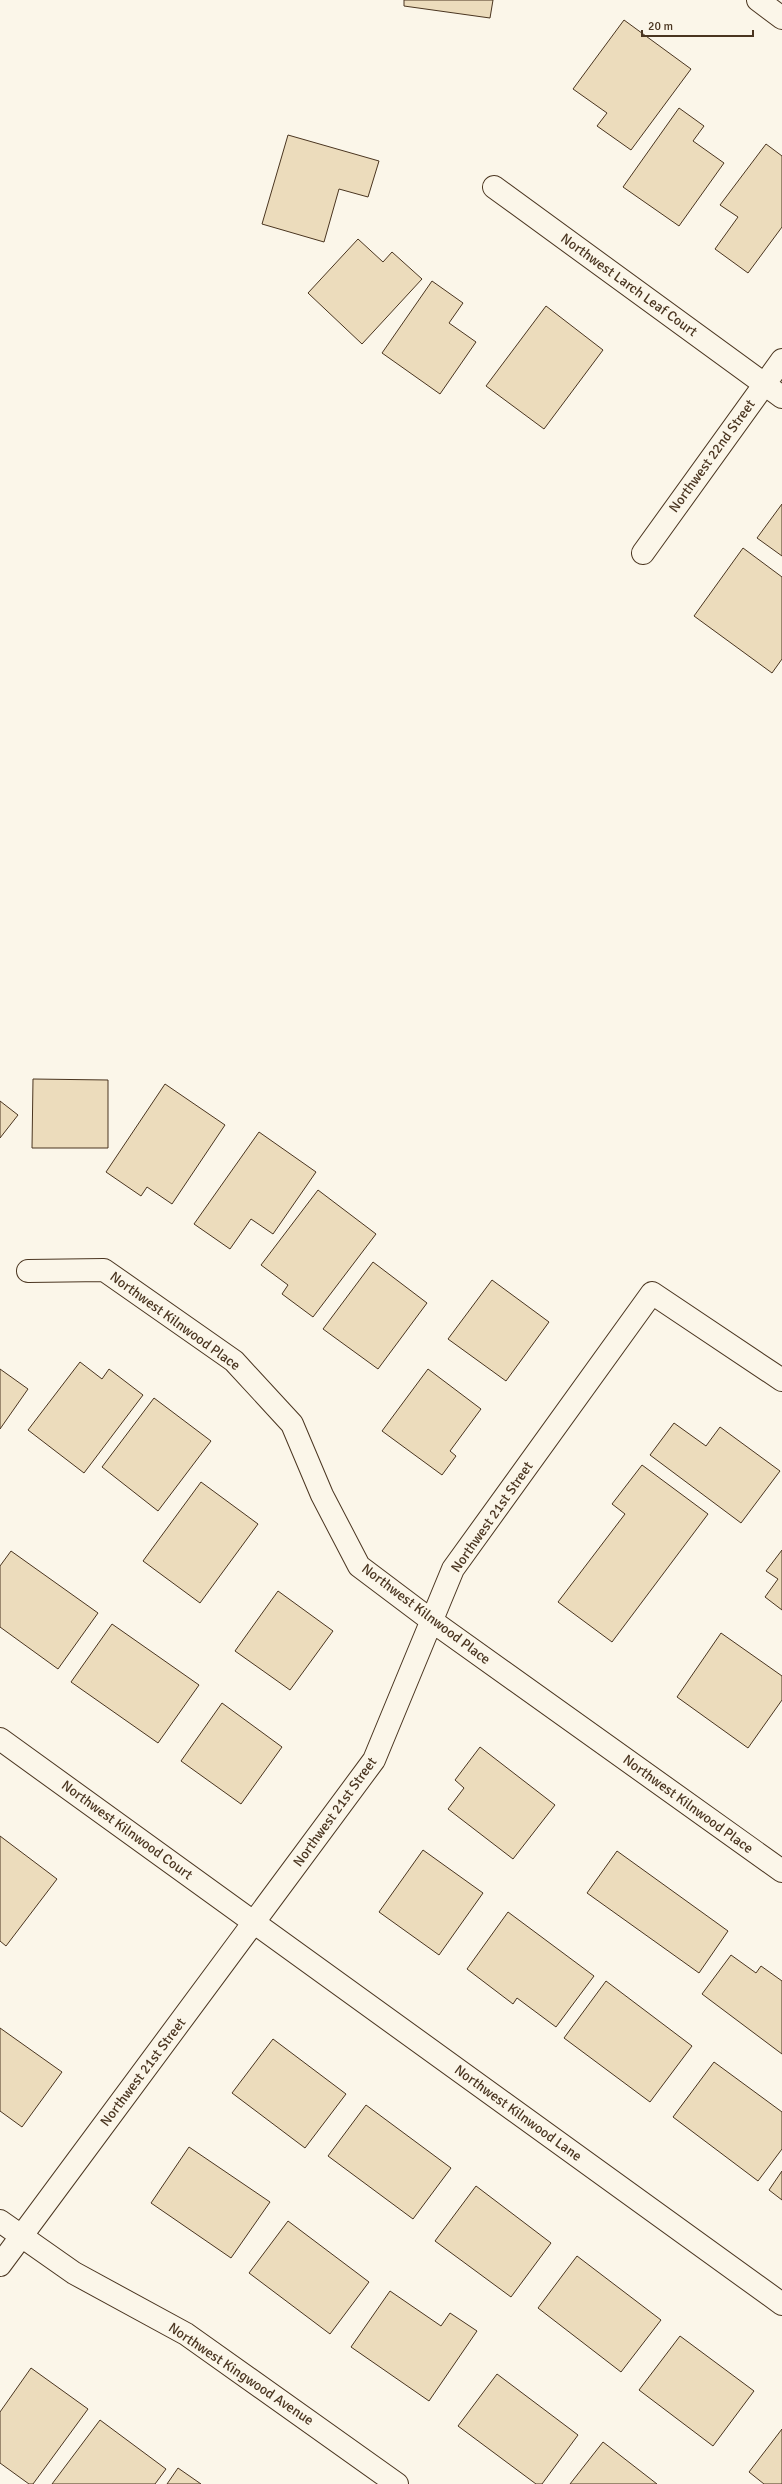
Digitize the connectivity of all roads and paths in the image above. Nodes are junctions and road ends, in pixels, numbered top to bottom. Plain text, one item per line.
1 (758, 0) edge
2 (782, 18) edge
3 (494, 186) dead end
4 (782, 360) edge
5 (764, 384) junction
6 (782, 397) edge
7 (643, 553) dead end
8 (28, 1271) dead end
9 (782, 1380) edge
10 (432, 1621) junction
11 (0, 1739) edge
12 (782, 1871) edge
13 (255, 1922) junction
14 (0, 2221) edge
15 (20, 2236) junction
16 (0, 2265) edge
17 (782, 2304) edge
18 (397, 2484) edge

1 - 2 street
3 - 5 street, Northwest Larch Leaf Court
4 - 5 street, Northwest 22nd Street
5 - 6 street, Northwest Larch Leaf Court
5 - 7 street, Northwest 22nd Street
8 - 10 street, Northwest Kilnwood Place
9 - 10 street, Northwest 21st Street
10 - 12 street, Northwest Kilnwood Place
10 - 13 street, Northwest 21st Street
11 - 13 street, Northwest Kilnwood Court
13 - 15 street, Northwest 21st Street
13 - 17 street, Northwest Kilnwood Lane
14 - 15 street, Northwest Kingwood Avenue
15 - 16 street, Northwest 21st Street
15 - 18 street, Northwest Kingwood Avenue

